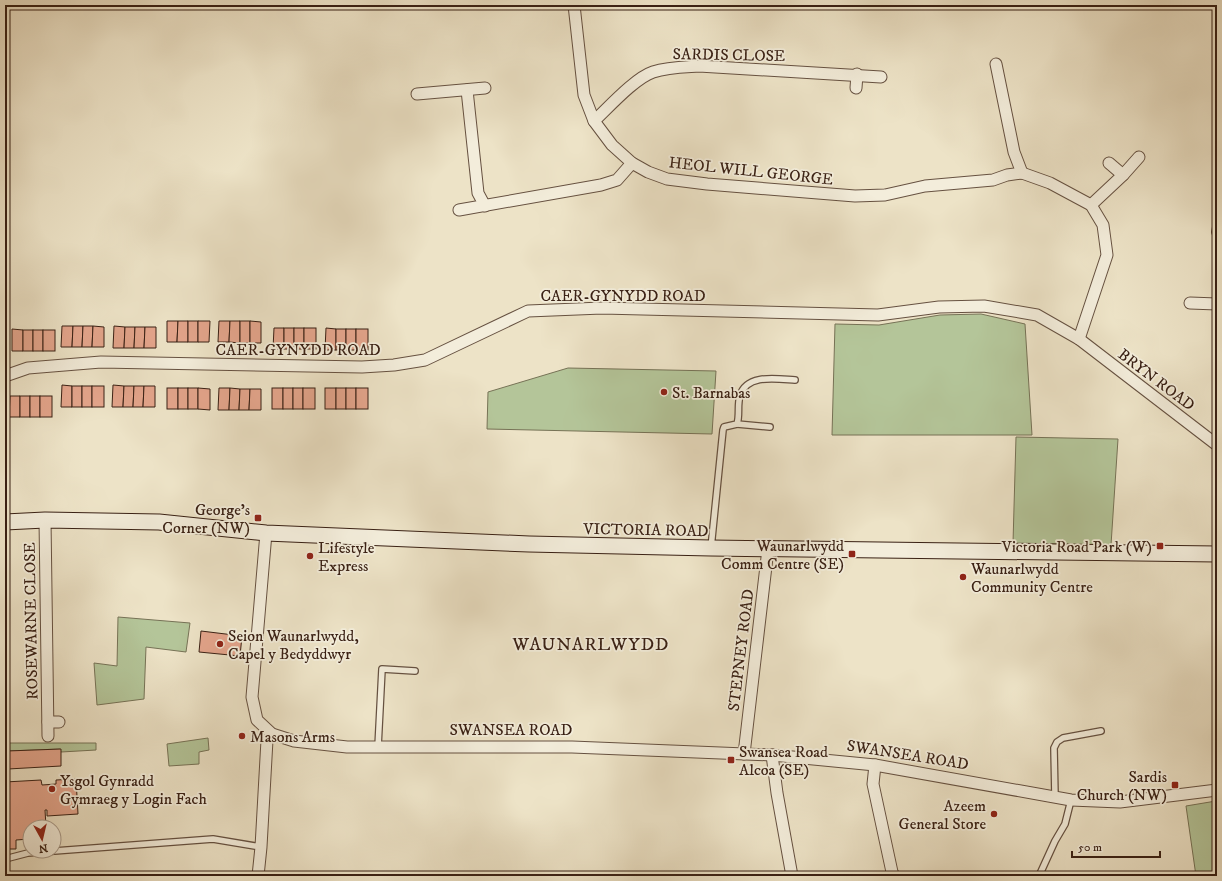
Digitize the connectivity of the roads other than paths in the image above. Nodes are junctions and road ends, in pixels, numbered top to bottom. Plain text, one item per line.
1 (574, 5) edge
2 (996, 64) dead end
3 (857, 74) junction
4 (881, 77) dead end
5 (485, 88) dead end
6 (856, 88) dead end
7 (467, 90) junction
8 (417, 94) dead end
9 (594, 121) junction
10 (1139, 157) dead end
11 (632, 163) junction
12 (1109, 163) dead end
13 (1022, 173) junction
14 (1123, 176) junction
15 (1090, 205) junction
16 (485, 206) junction
17 (459, 210) dead end
18 (1217, 222) edge
19 (1217, 237) edge
20 (1190, 303) dead end
21 (1217, 304) edge
22 (1078, 338) junction
23 (5, 376) edge
24 (795, 380) dead end
25 (736, 424) junction
26 (770, 427) dead end
27 (1217, 445) edge
28 (45, 520) junction
29 (5, 522) edge
30 (266, 533) junction
31 (710, 548) junction
32 (768, 549) junction
33 (1217, 554) edge
34 (415, 671) dead end
35 (48, 722) junction
36 (59, 722) dead end
37 (1101, 731) dead end
38 (272, 734) junction
39 (48, 736) dead end
40 (378, 747) junction
41 (744, 754) junction
42 (772, 756) junction
43 (875, 765) junction
44 (1217, 790) edge
45 (1055, 797) junction
46 (1071, 800) junction
47 (261, 847) junction
48 (5, 858) edge
49 (258, 876) edge
50 (792, 876) edge
51 (894, 876) edge
52 (1039, 876) edge

1 - 9 street, HEOL WILL GEORGE
2 - 13 street
3 - 4 street, SARDIS CLOSE
3 - 6 street
3 - 9 street, SARDIS CLOSE
5 - 7 street
7 - 8 street
7 - 16 street
9 - 11 street, HEOL WILL GEORGE
10 - 14 street
11 - 13 street, HEOL WILL GEORGE
11 - 16 street
12 - 14 street
13 - 15 street
14 - 15 street
15 - 22 street
16 - 17 street
18 - 19 lane
20 - 21 street
22 - 23 street, CAER-GYNYDD ROAD
22 - 27 street, BRYN ROAD
24 - 25 lane
25 - 26 lane
25 - 31 lane
28 - 29 main road
28 - 30 main road
28 - 35 street, ROSEWARNE CLOSE
30 - 31 main road, VICTORIA ROAD
30 - 38 street, SWANSEA ROAD
31 - 32 main road, VICTORIA ROAD
32 - 33 main road, VICTORIA ROAD
32 - 41 street, STEPNEY ROAD
34 - 40 lane
35 - 36 street, ROSEWARNE CLOSE
35 - 39 street, ROSEWARNE CLOSE
37 - 45 lane
38 - 40 street, SWANSEA ROAD
38 - 47 street
40 - 41 street, SWANSEA ROAD
41 - 42 street, SWANSEA ROAD
42 - 43 street, SWANSEA ROAD
42 - 50 street
43 - 45 street, SWANSEA ROAD
43 - 51 street
44 - 46 street, SWANSEA ROAD
45 - 46 street, SWANSEA ROAD
46 - 52 lane
47 - 48 lane
47 - 49 street

